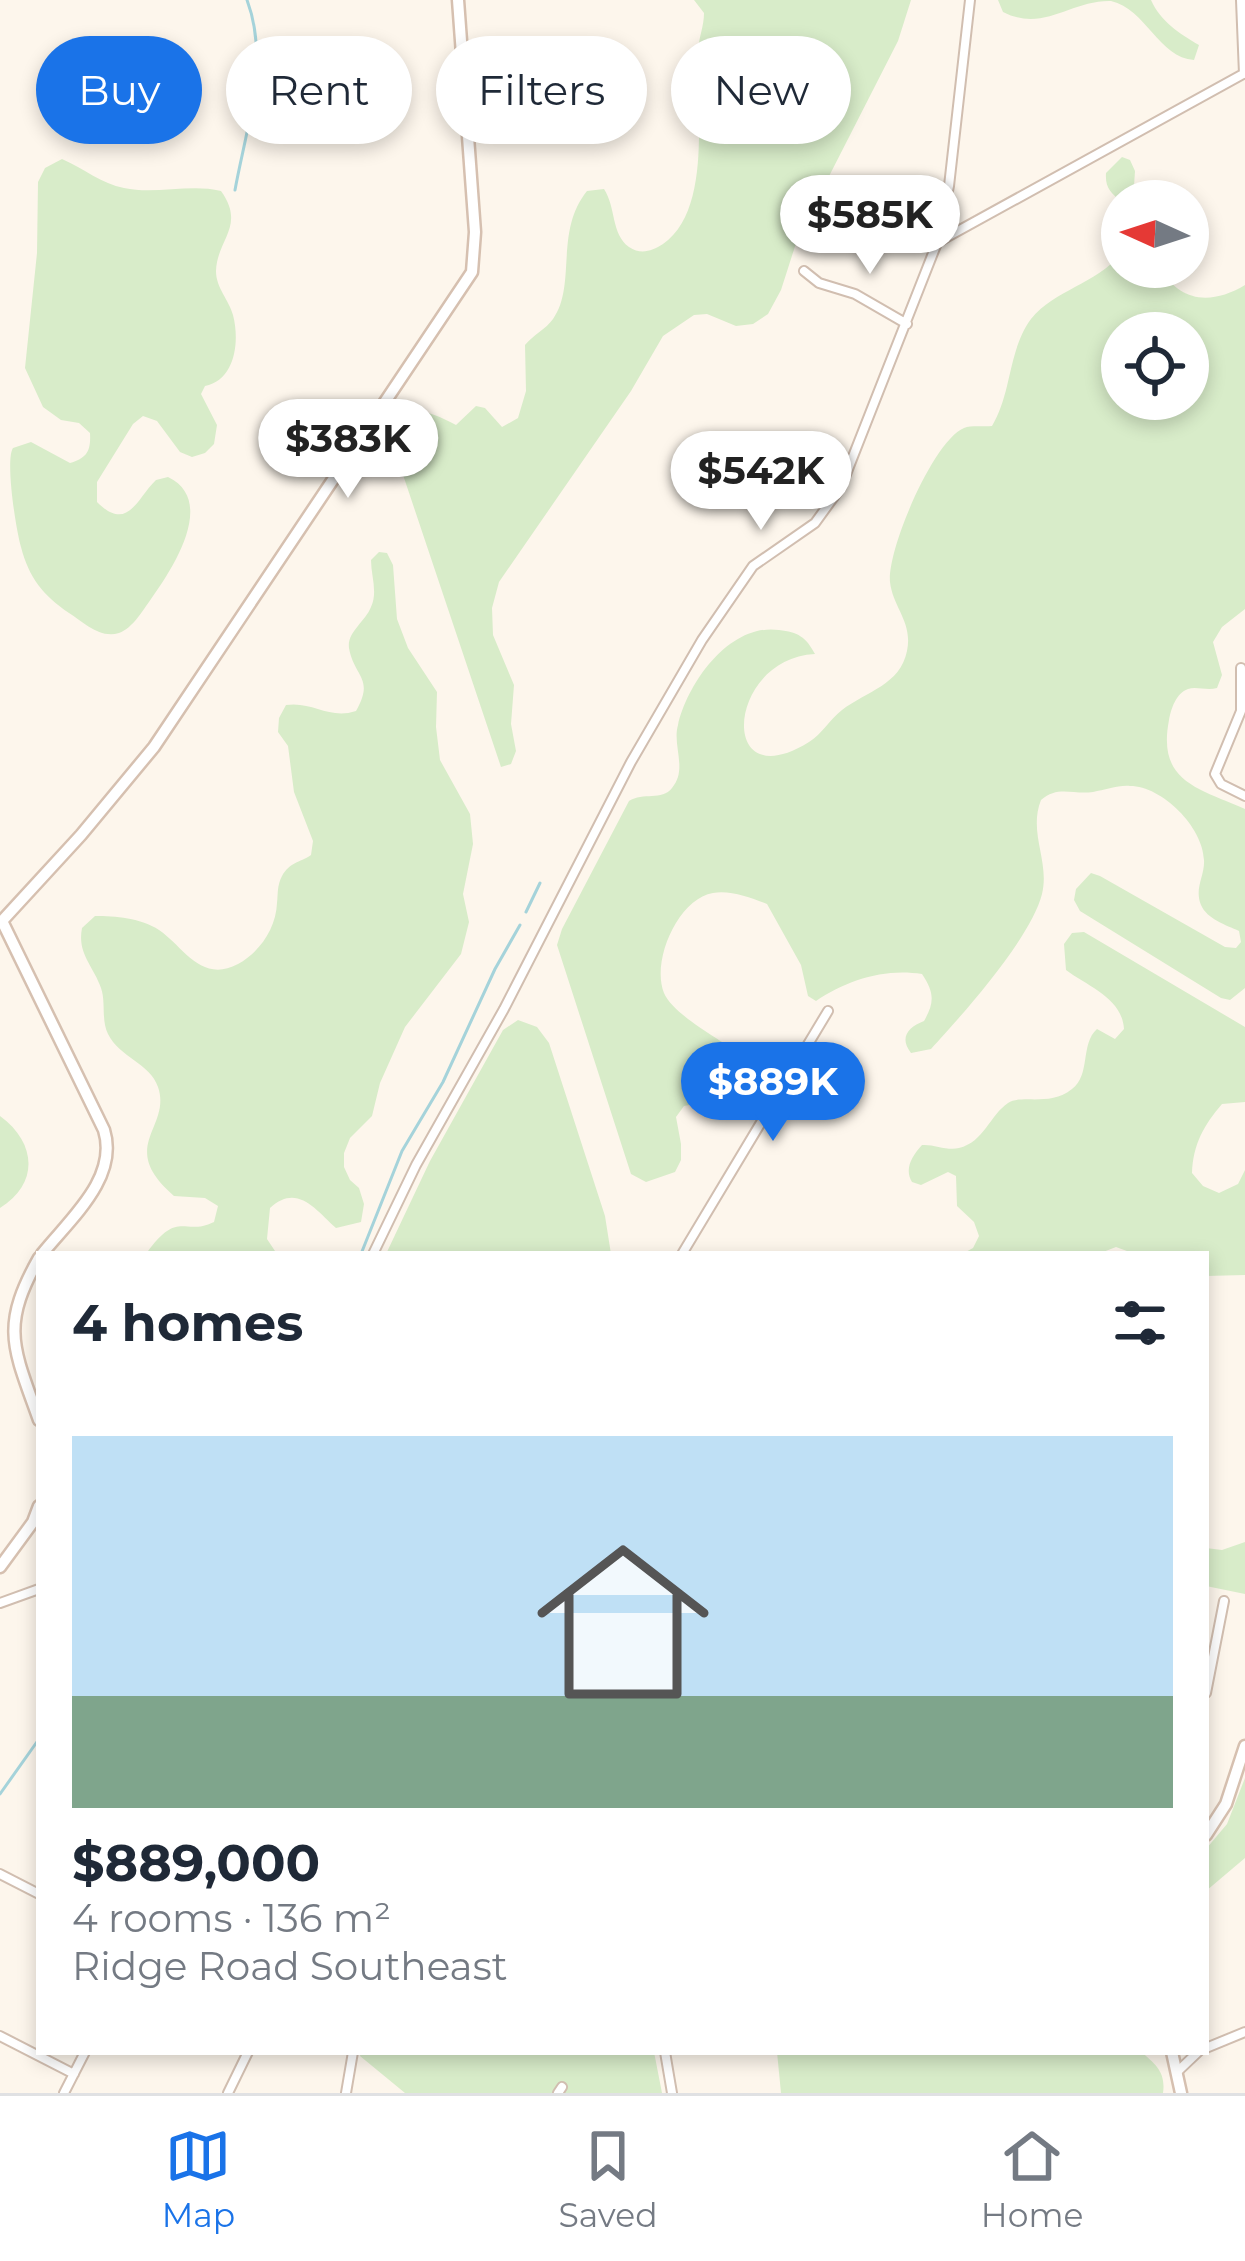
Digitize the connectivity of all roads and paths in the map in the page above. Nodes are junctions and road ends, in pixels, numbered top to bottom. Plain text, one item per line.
1 (458, 0) edge
2 (970, 0) edge
3 (1240, 0) edge
4 (1245, 74) edge
5 (937, 243) junction
6 (805, 271) dead end
7 (907, 324) junction
8 (1241, 668) dead end
9 (1245, 796) edge
10 (1, 919) edge
11 (828, 1011) dead end
12 (44, 1251) edge
13 (375, 1251) edge
14 (684, 1251) edge
15 (36, 1261) edge
16 (36, 1412) edge
17 (36, 1513) edge
18 (0, 1566) edge
19 (36, 1590) edge
20 (1224, 1601) dead end
21 (0, 1603) edge
22 (1209, 1678) edge
23 (1245, 1746) edge
24 (1209, 1830) edge
25 (0, 1874) edge
26 (36, 1892) edge
27 (1245, 2032) edge
28 (0, 2036) edge
29 (1209, 2047) edge
30 (36, 2054) edge
31 (37, 2055) edge
32 (84, 2055) edge
33 (247, 2055) edge
34 (352, 2055) edge
35 (666, 2055) edge
36 (1173, 2055) edge
37 (1197, 2055) edge
38 (1178, 2072) junction
39 (74, 2074) junction
40 (64, 2093) edge
41 (228, 2093) edge
42 (346, 2093) edge
43 (672, 2093) edge
44 (1181, 2093) edge

1 - 10 street
2 - 5 street
3 - 4 street
4 - 5 street
5 - 7 street
6 - 7 street
7 - 13 street
8 - 9 street
10 - 12 street
11 - 14 street
15 - 16 street
17 - 18 street
19 - 21 street
20 - 22 street
23 - 24 street
25 - 26 street
27 - 29 street
28 - 30 street
31 - 39 street
32 - 39 street
33 - 41 street
34 - 42 street
35 - 43 street
36 - 38 street
37 - 38 street
38 - 44 street
39 - 40 street

